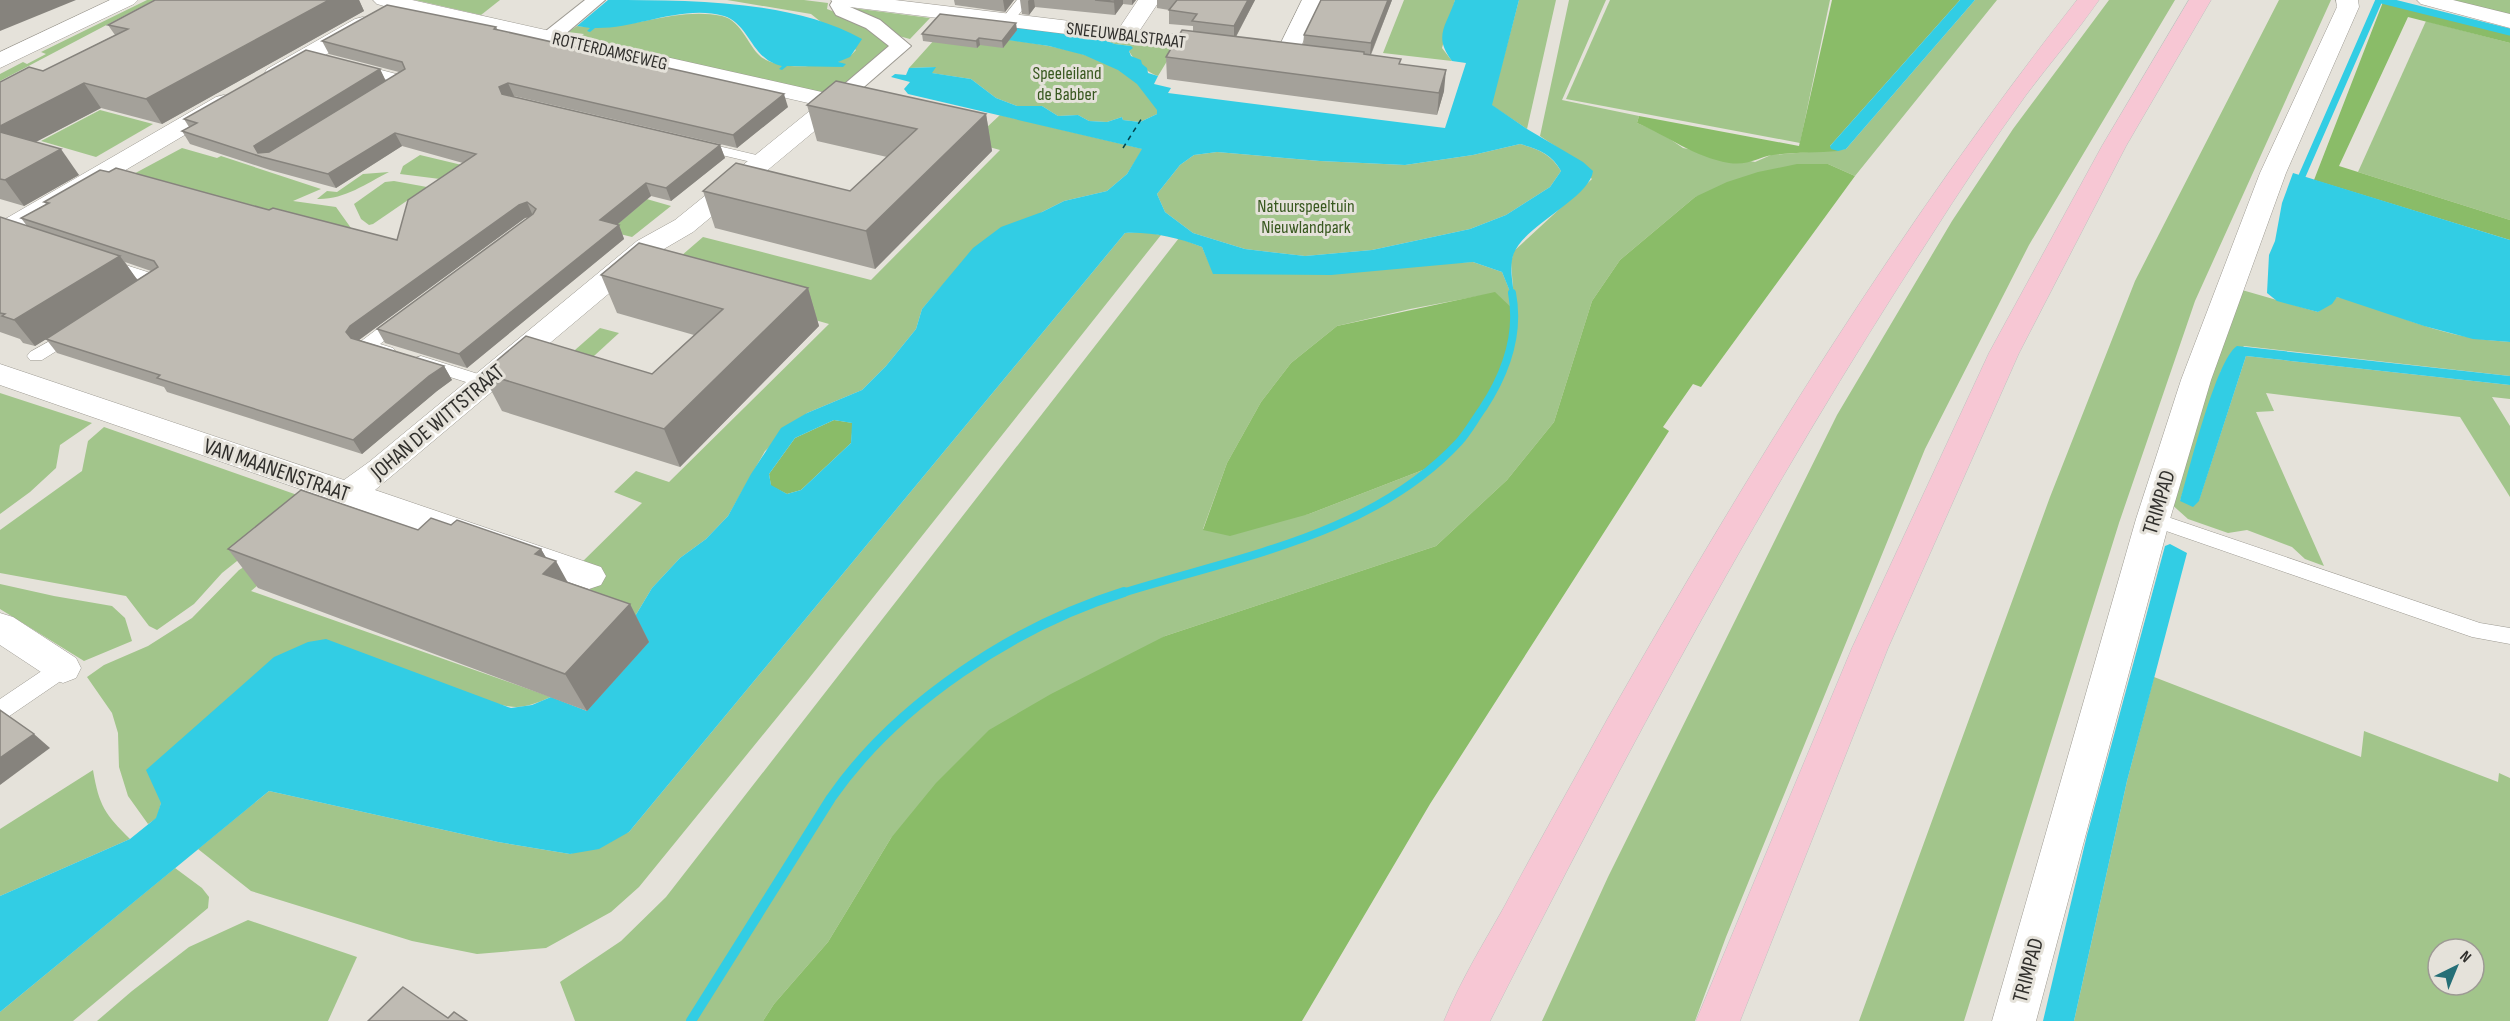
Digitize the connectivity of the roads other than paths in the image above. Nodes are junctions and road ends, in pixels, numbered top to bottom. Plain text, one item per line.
1 (127, 0) edge
2 (596, 0) edge
3 (842, 0) edge
4 (1024, 0) edge
5 (1149, 0) edge
6 (1313, 0) edge
7 (2088, 0) edge
8 (2200, 0) edge
9 (2347, 0) edge
10 (2428, 0) edge
11 (391, 2) edge
12 (1007, 20) junction
13 (2510, 21) edge
14 (1126, 35) junction
15 (549, 38) junction
16 (1237, 48) edge
17 (1287, 55) edge
18 (327, 59) junction
19 (0, 62) edge
20 (383, 92) edge
21 (835, 102) junction
22 (876, 103) edge
23 (677, 140) edge
24 (764, 161) junction
25 (10, 234) edge
26 (92, 259) edge
27 (137, 293) edge
28 (412, 312) edge
29 (87, 324) edge
30 (36, 356) dead end
31 (0, 374) edge
32 (485, 382) junction
33 (348, 493) junction
34 (2153, 519) junction
35 (589, 576) dead end
36 (0, 627) edge
37 (2510, 636) edge
38 (63, 668) joint
39 (0, 711) edge
40 (1466, 1021) edge
41 (1718, 1021) edge
42 (2014, 1021) edge

1 - 19 street
2 - 15 street
3 - 12 street, SNEEUWBALSTRAAT
3 - 21 street, JOHAN DE WITTSTRAAT
4 - 12 lane
5 - 14 street
6 - 17 street
7 - 40 highway
8 - 41 highway
9 - 34 street, TRIMPAD
10 - 13 street
11 - 15 street, ROTTERDAMSEWEG
11 - 18 street
12 - 14 street, SNEEUWBALSTRAAT
14 - 16 street, SNEEUWBALSTRAAT
15 - 21 street, ROTTERDAMSEWEG
18 - 20 lane
18 - 25 street
21 - 22 street
21 - 24 street, JOHAN DE WITTSTRAAT
23 - 24 lane
24 - 32 street, JOHAN DE WITTSTRAAT
26 - 27 lane
28 - 32 lane
29 - 30 lane
31 - 33 street, VAN MAANENSTRAAT
32 - 33 street, JOHAN DE WITTSTRAAT
33 - 35 street, VAN MAANENSTRAAT
34 - 37 lane
34 - 42 street, TRIMPAD
36 - 38 street
38 - 39 lane

